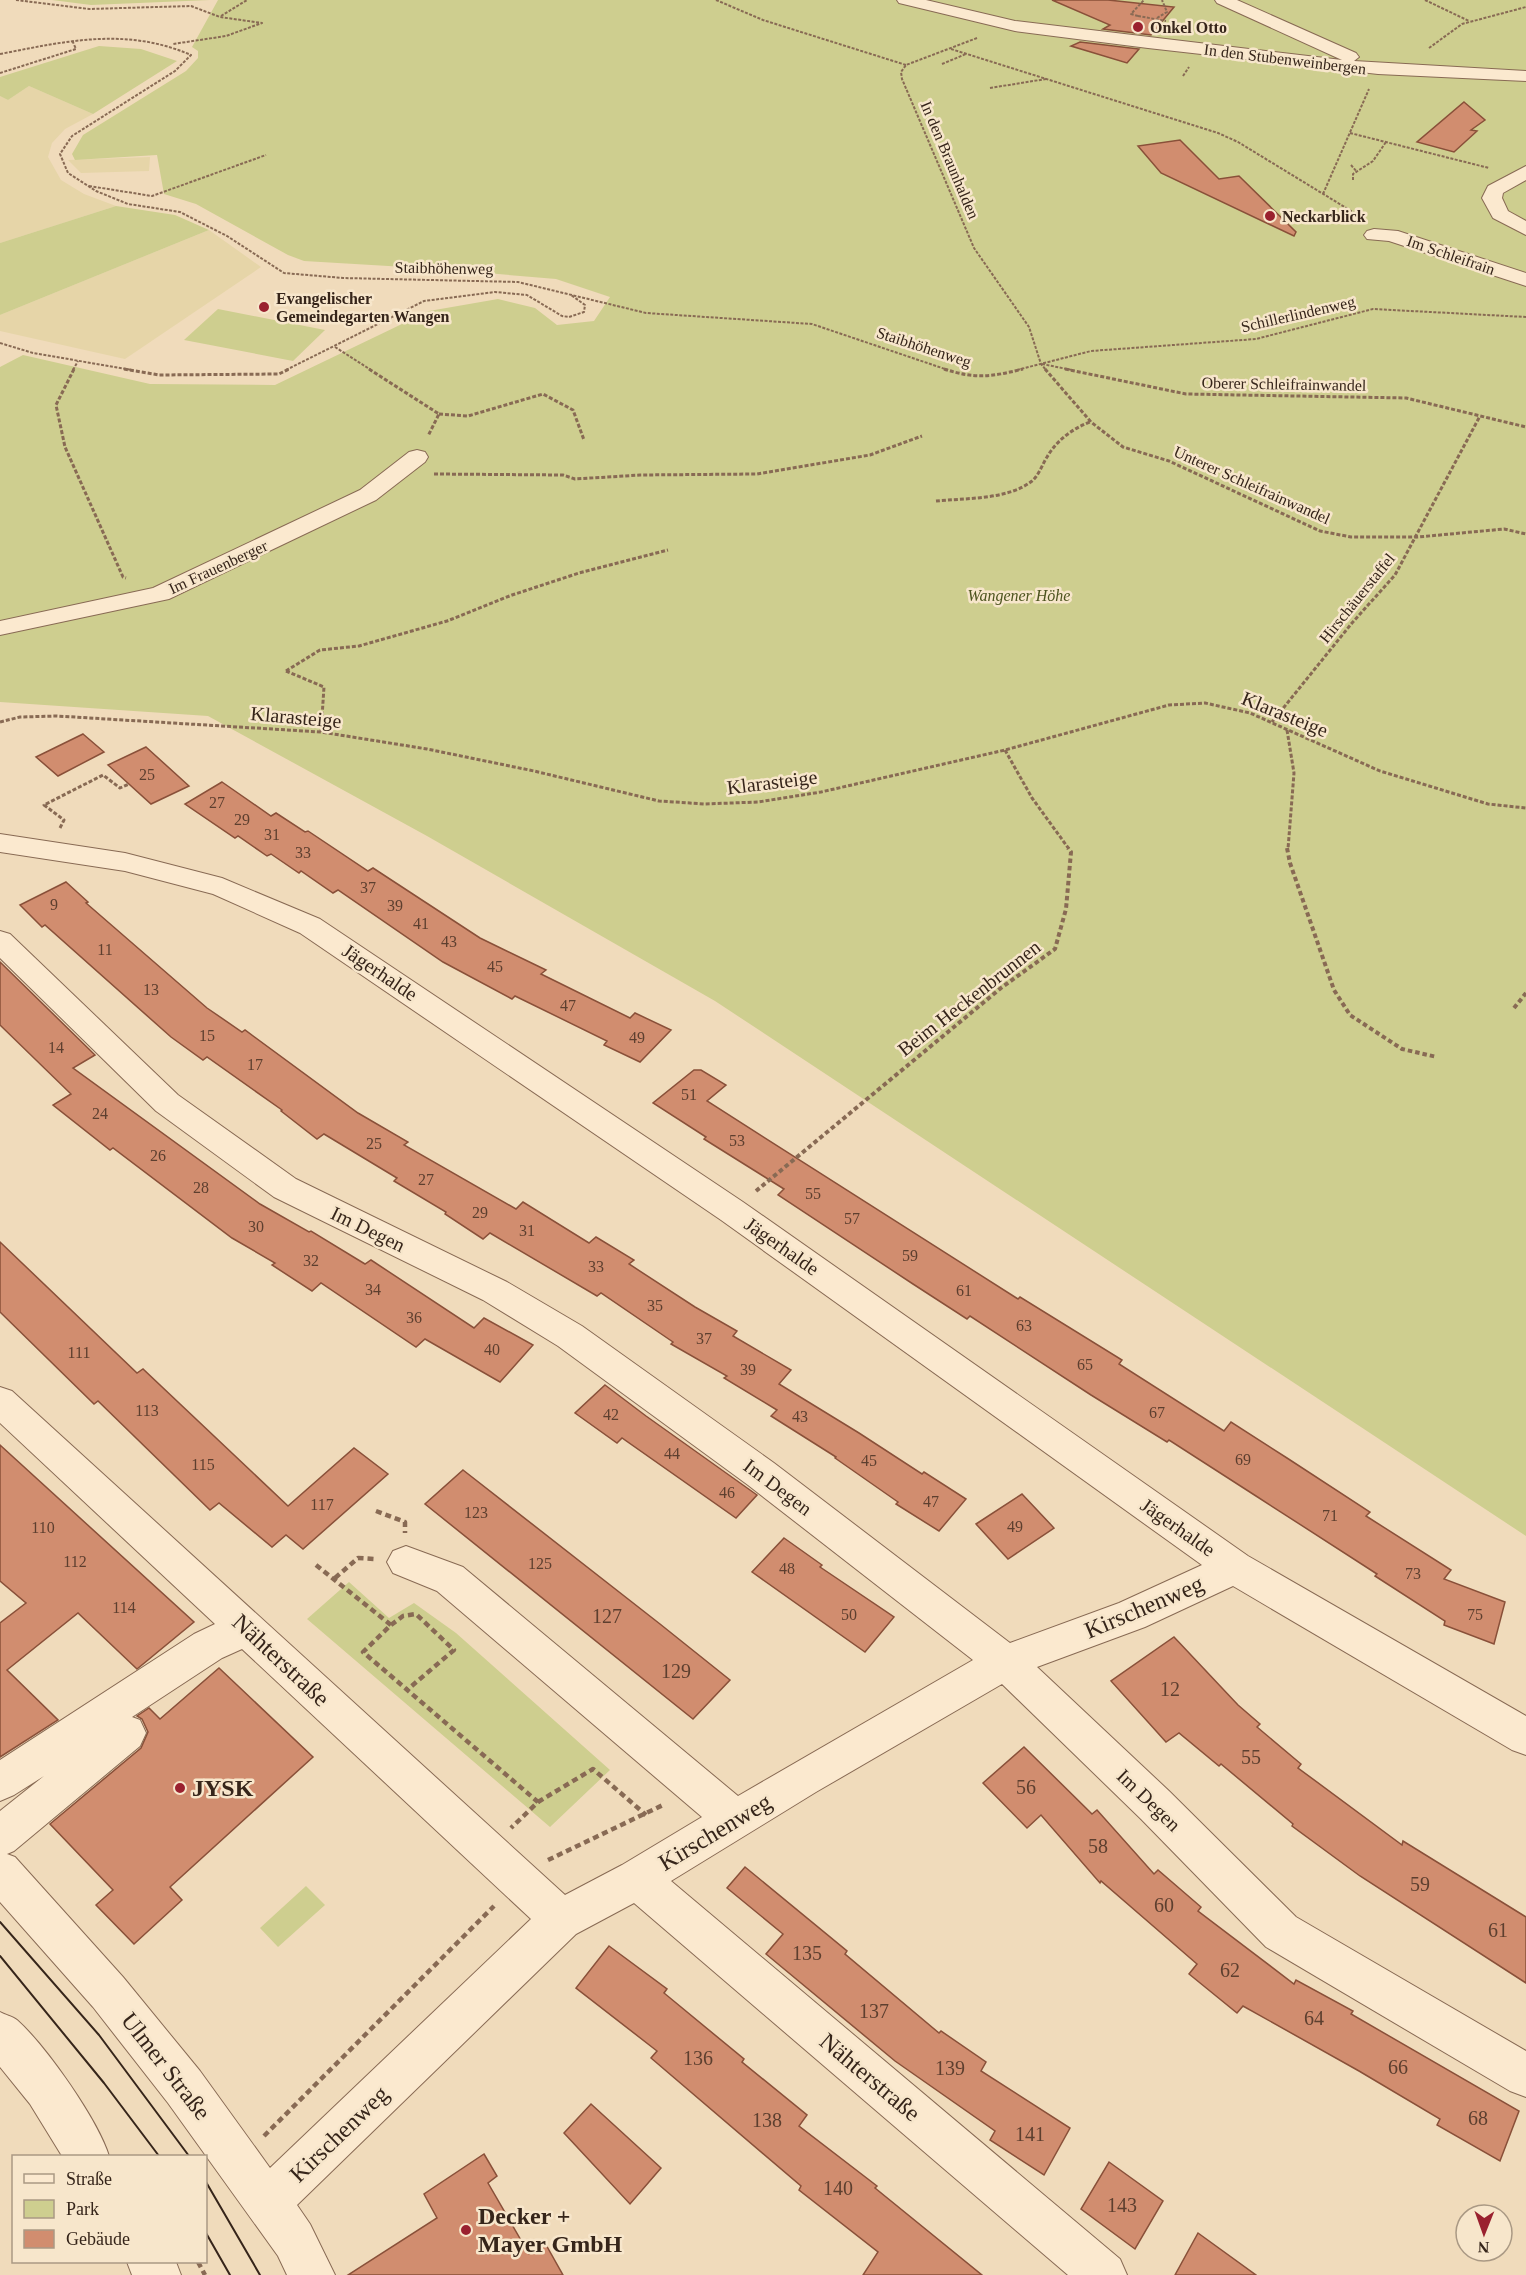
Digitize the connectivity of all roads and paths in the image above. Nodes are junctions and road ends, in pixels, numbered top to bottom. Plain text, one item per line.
1 (16, 0) edge
2 (247, 0) edge
3 (716, 0) edge
4 (905, 0) edge
5 (1144, 0) edge
6 (1162, 0) edge
7 (1223, 0) edge
8 (1425, 0) edge
9 (1526, 7) edge
10 (220, 16) junction
11 (1138, 16) dead end
12 (1157, 19) dead end
13 (1469, 21) junction
14 (1015, 26) junction
15 (72, 40) junction
16 (172, 45) junction
17 (950, 49) junction
18 (0, 54) edge
19 (967, 54) junction
20 (906, 64) junction
21 (942, 64) dead end
22 (1378, 69) junction
23 (1401, 71) junction
24 (0, 73) edge
25 (1526, 76) edge
26 (1047, 79) junction
27 (990, 88) dead end
28 (1350, 133) junction
29 (1386, 142) junction
30 (266, 155) dead end
31 (1351, 165) dead end
32 (1357, 172) junction
33 (1522, 173) edge
34 (1353, 180) dead end
35 (88, 186) junction
36 (1323, 194) junction
37 (1526, 229) edge
38 (1383, 235) joint
39 (1526, 280) edge
40 (568, 292) junction
41 (1526, 317) edge
42 (0, 343) edge
43 (334, 346) junction
44 (78, 361) junction
45 (1041, 364) junction
46 (439, 414) junction
47 (1480, 416) junction
48 (1091, 422) junction
49 (1526, 427) edge
50 (922, 436) dead end
51 (584, 440) dead end
52 (408, 464) junction
53 (936, 501) dead end
54 (1526, 534) edge
55 (1418, 537) junction
56 (668, 550) dead end
57 (160, 594) junction
58 (0, 628) edge
59 (0, 722) edge
60 (1272, 722) junction
61 (1287, 729) junction
62 (321, 732) junction
63 (1005, 750) junction
64 (129, 784) dead end
65 (1526, 808) edge
66 (64, 820) dead end
67 (0, 843) edge
68 (0, 941) edge
69 (1526, 993) edge
70 (1514, 1008) dead end
71 (1437, 1057) dead end
72 (732, 1211) junction
73 (0, 1401) edge
74 (358, 1558) dead end
75 (406, 1562) dead end
76 (316, 1566) dead end
77 (1235, 1568) junction
78 (334, 1578) junction
79 (391, 1625) junction
80 (247, 1628) junction
81 (1005, 1662) junction
82 (407, 1690) junction
83 (126, 1733) dead end
84 (1526, 1737) edge
85 (0, 1782) edge
86 (695, 1786) junction
87 (538, 1802) junction
88 (646, 1815) junction
89 (735, 1820) junction
90 (0, 1837) edge
91 (488, 1851) junction
92 (0, 1871) edge
93 (637, 1879) junction
94 (520, 1880) junction
95 (561, 1919) junction
96 (0, 2034) edge
97 (1526, 2075) edge
98 (86, 2155) edge
99 (238, 2162) junction
100 (266, 2201) junction
101 (163, 2269) edge
102 (205, 2275) edge
103 (312, 2275) edge
104 (1104, 2275) edge

1 - 10 path
2 - 10 path
3 - 20 path
4 - 14 street, In den Stubenweinbergen
5 - 11 path
6 - 12 path
7 - 22 street
8 - 13 path
9 - 13 path
10 - 16 path
13 - 23 path
14 - 17 path
14 - 22 street, In den Stubenweinbergen
15 - 16 path
15 - 18 path
15 - 24 path
16 - 35 path, Staibhöhenweg
17 - 19 path
17 - 20 path
19 - 21 path
19 - 26 path
20 - 45 path, In den Braunhalden
22 - 23 street, In den Stubenweinbergen
22 - 28 path
23 - 25 street, In den Stubenweinbergen
26 - 27 path
26 - 36 path
28 - 29 path
28 - 36 path
29 - 32 path
29 - 33 path
30 - 35 path
31 - 32 path
32 - 34 path
33 - 37 street
35 - 40 path, Staibhöhenweg
36 - 38 path
38 - 39 street, Im Schleifrain
40 - 43 path
40 - 45 path, Staibhöhenweg
41 - 45 path, Schillerlindenweg
42 - 44 path
43 - 44 path
43 - 46 path
44 - 57 path
45 - 47 path, Oberer Schleifrainwandel
45 - 48 path, Unterer Schleifrainwandel
46 - 51 path
46 - 52 path
47 - 49 path, Oberer Schleifrainwandel
47 - 55 path, Hirschäuerstaffel
48 - 53 path
48 - 55 path, Unterer Schleifrainwandel
50 - 52 path
52 - 57 street, Im Frauenberger
54 - 55 path, Unterer Schleifrainwandel
55 - 60 path, Hirschäuerstaffel
56 - 62 path
57 - 58 street, Im Frauenberger
59 - 62 path, Klarasteige
60 - 61 path, Klarasteige
60 - 63 path, Klarasteige
61 - 65 path, Klarasteige
61 - 71 path
62 - 63 path, Klarasteige
63 - 72 path, Beim Heckenbrunnen
64 - 66 path
67 - 72 street, Jägerhalde
68 - 81 street, Im Degen
69 - 70 path
72 - 77 street, Jägerhalde
73 - 80 street, Nähterstraße
74 - 78 path
75 - 86 street
76 - 78 path
77 - 81 street, Kirschenweg
77 - 84 street, Jägerhalde
78 - 79 path
79 - 82 path
79 - 82 path
80 - 85 street
80 - 91 street, Nähterstraße
81 - 89 street, Kirschenweg
81 - 97 street, Im Degen
82 - 87 path
83 - 90 street
86 - 88 path
86 - 89 street
87 - 88 path
87 - 91 path
88 - 94 path
89 - 93 street, Kirschenweg
91 - 94 street, Nähterstraße
92 - 99 street, Ulmer Straße
93 - 95 street, Kirschenweg
93 - 104 street, Nähterstraße
94 - 95 street, Nähterstraße
94 - 99 path
95 - 100 street, Kirschenweg
96 - 98 street
99 - 100 street, Ulmer Straße
100 - 103 street, Ulmer Straße
101 - 102 path

